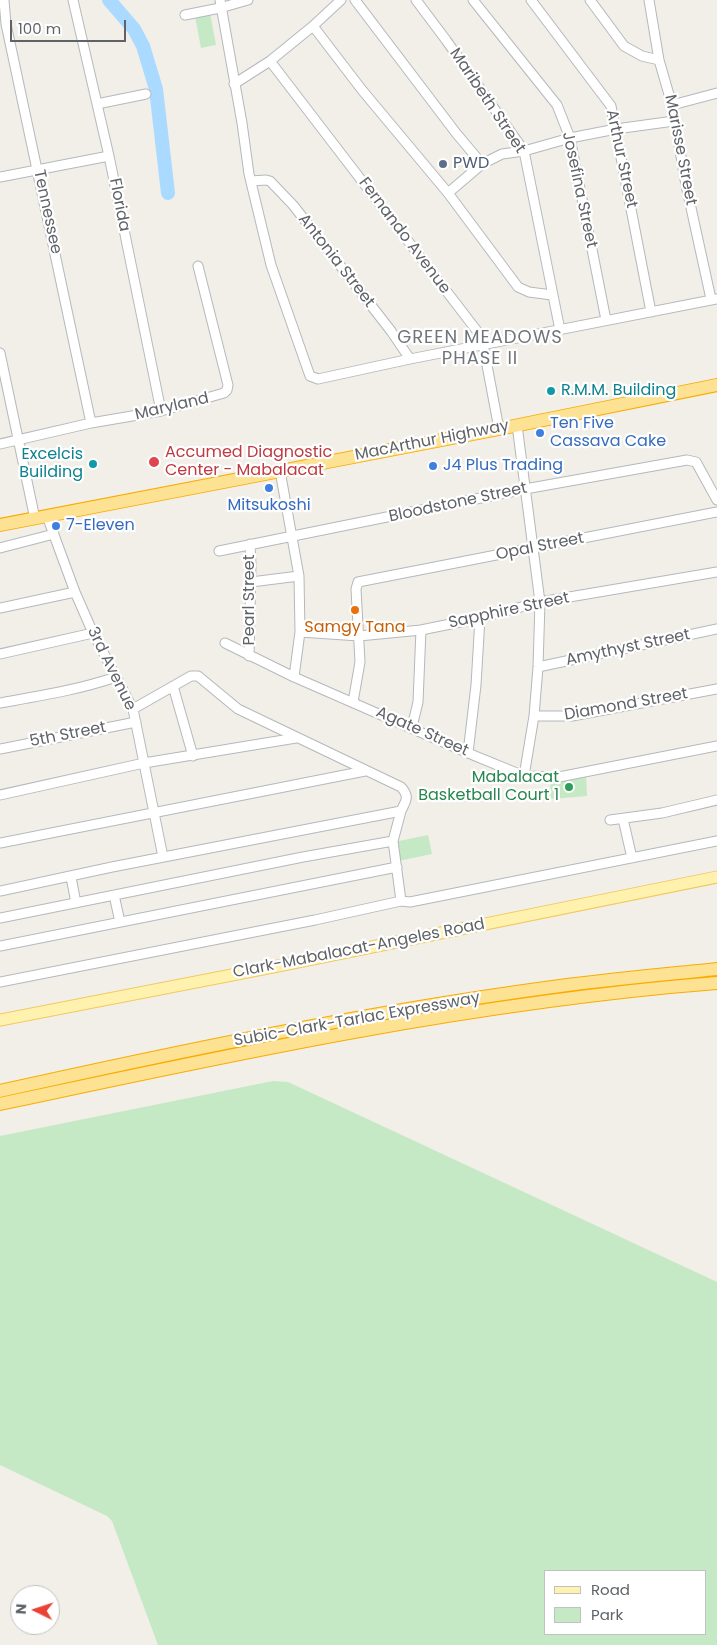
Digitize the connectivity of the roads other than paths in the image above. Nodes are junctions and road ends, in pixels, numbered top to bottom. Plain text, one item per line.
1 (4, 0) edge
2 (73, 0) edge
3 (248, 0) edge
4 (341, 0) edge
5 (355, 0) edge
6 (416, 0) edge
7 (473, 0) edge
8 (531, 0) edge
9 (590, 0) edge
10 (649, 0) edge
11 (220, 4) edge
12 (185, 15) dead end
13 (313, 26) junction
14 (659, 60) junction
15 (270, 61) junction
16 (234, 84) junction
17 (717, 93) edge
18 (146, 94) dead end
19 (97, 104) junction
20 (672, 105) junction
21 (674, 121) junction
22 (616, 129) junction
23 (570, 138) junction
24 (524, 151) junction
25 (109, 156) junction
26 (482, 164) junction
27 (38, 169) junction
28 (0, 177) edge
29 (251, 181) junction
30 (448, 193) junction
31 (198, 266) dead end
32 (552, 295) junction
33 (714, 299) edge
34 (651, 312) junction
35 (606, 320) junction
36 (560, 330) junction
37 (484, 344) junction
38 (0, 353) edge
39 (410, 359) junction
40 (2, 372) edge
41 (717, 385) edge
42 (161, 411) junction
43 (92, 423) junction
44 (510, 426) junction
45 (19, 441) junction
46 (0, 444) edge
47 (280, 471) junction
48 (525, 489) junction
49 (717, 500) edge
50 (717, 512) edge
51 (41, 518) junction
52 (0, 525) edge
53 (54, 534) junction
54 (292, 537) junction
55 (250, 544) junction
56 (0, 548) edge
57 (533, 548) junction
58 (219, 551) dead end
59 (717, 572) edge
60 (299, 576) junction
61 (251, 582) junction
62 (75, 592) junction
63 (540, 602) junction
64 (0, 608) edge
65 (480, 618) junction
66 (421, 630) junction
67 (717, 630) edge
68 (300, 632) junction
69 (93, 634) junction
70 (359, 636) junction
71 (225, 643) dead end
72 (0, 654) edge
73 (249, 656) junction
74 (538, 667) junction
75 (294, 677) junction
76 (116, 678) junction
77 (173, 686) junction
78 (717, 688) edge
79 (353, 702) junction
80 (0, 703) edge
81 (133, 709) junction
82 (534, 716) junction
83 (136, 722) junction
84 (412, 727) junction
85 (296, 738) junction
86 (717, 746) edge
87 (0, 749) edge
88 (468, 753) junction
89 (193, 756) junction
90 (144, 763) junction
91 (365, 771) junction
92 (524, 776) junction
93 (0, 795) edge
94 (717, 800) edge
95 (401, 811) junction
96 (154, 814) junction
97 (624, 819) junction
98 (610, 820) dead end
99 (394, 841) junction
100 (717, 841) edge
101 (0, 844) edge
102 (163, 857) junction
103 (632, 858) junction
104 (396, 867) junction
105 (71, 877) junction
106 (717, 878) edge
107 (0, 891) edge
108 (114, 895) junction
109 (401, 901) junction
110 (76, 902) junction
111 (0, 918) edge
112 (120, 922) junction
113 (0, 946) edge
114 (717, 969) edge
115 (0, 982) edge
116 (717, 983) edge
117 (0, 1020) edge
118 (0, 1091) edge
119 (0, 1104) edge

1 - 27 street, Tennessee
2 - 19 street, Florida
3 - 11 street
4 - 13 street
5 - 26 street
6 - 24 street, Maribeth Street
7 - 23 street, Josefina Street
8 - 22 street, Arthur Street
9 - 14 street
10 - 14 street, Marisse Street
11 - 12 street
11 - 16 street
13 - 15 street
13 - 30 street
14 - 20 street, Marisse Street
15 - 16 street
15 - 37 street, Fernando Avenue
16 - 29 street
17 - 20 street
18 - 19 street
19 - 25 street, Florida
20 - 21 street, Marisse Street
21 - 22 street
21 - 33 street, Marisse Street
22 - 23 street
22 - 34 street, Arthur Street
23 - 24 street
23 - 35 street, Josefina Street
24 - 26 street
24 - 32 street, Maribeth Street
25 - 27 street
25 - 42 street, Florida
26 - 30 street
27 - 28 street
27 - 43 street, Tennessee
29 - 39 street, Antonia Street
29 - 39 street
30 - 32 street
31 - 42 street, Maryland
32 - 36 street, Maribeth Street
33 - 34 street
34 - 35 street
35 - 36 street
36 - 37 street
37 - 39 street
37 - 44 street, Fernando Avenue
38 - 40 street, 3rd Avenue
40 - 45 street, 3rd Avenue
41 - 44 highway, MacArthur Highway
42 - 43 street, Maryland
43 - 45 street, Maryland
44 - 47 highway, MacArthur Highway
44 - 48 street, Fernando Avenue
45 - 46 street, Maryland
45 - 51 street, 3rd Avenue
47 - 51 highway, MacArthur Highway
47 - 54 street
48 - 49 street, Bloodstone Street
48 - 54 street, Bloodstone Street
48 - 57 street, Fernando Avenue
50 - 57 street, Opal Street
51 - 52 highway, MacArthur Highway
51 - 53 street, 3rd Avenue
53 - 56 street
53 - 62 street, 3rd Avenue
54 - 55 street, Bloodstone Street
54 - 60 street
55 - 58 street, Bloodstone Street
55 - 61 street, Pearl Street
57 - 63 street, Fernando Avenue
57 - 70 street, Opal Street
59 - 63 street, Sapphire Street
60 - 61 street
60 - 68 street
61 - 73 street, Pearl Street
62 - 64 street
62 - 69 street, 3rd Avenue
63 - 65 street, Sapphire Street
63 - 74 street, Fernando Avenue
65 - 66 street, Sapphire Street
65 - 88 street
66 - 70 street, Sapphire Street
66 - 84 street
67 - 74 street, Amythyst Street
68 - 70 street, Sapphire Street
68 - 75 street
69 - 72 street
69 - 76 street, 3rd Avenue
70 - 79 street
71 - 73 street, Agate Street
73 - 75 street, Agate Street
74 - 82 street, Fernando Avenue
75 - 79 street, Agate Street
76 - 80 street
76 - 81 street, 3rd Avenue
77 - 81 street
77 - 85 street
77 - 89 street
78 - 82 street, Diamond Street
79 - 84 street, Agate Street
81 - 83 street, 3rd Avenue
82 - 92 street, Fernando Avenue
83 - 87 street, 5th Street
83 - 90 street, 3rd Avenue
84 - 88 street, Agate Street
85 - 89 street
85 - 91 street
86 - 92 street, Agate Street
88 - 92 street, Agate Street
89 - 90 street
90 - 93 street
90 - 96 street, 3rd Avenue
91 - 95 street
91 - 96 street
94 - 97 street
95 - 99 street
95 - 102 street
96 - 101 street
96 - 102 street, 3rd Avenue
97 - 98 street
97 - 103 street
99 - 104 street
99 - 108 street
100 - 103 street
102 - 105 street
103 - 109 street
104 - 109 street
104 - 112 street
105 - 107 street
105 - 110 street
106 - 117 main road, Clark-Mabalacat-Angeles Road
108 - 110 street
108 - 112 street
109 - 115 street
110 - 111 street
112 - 113 street
114 - 118 highway, Subic-Clark-Tarlac Expressway
116 - 119 highway, Subic-Clark-Tarlac Expressway

